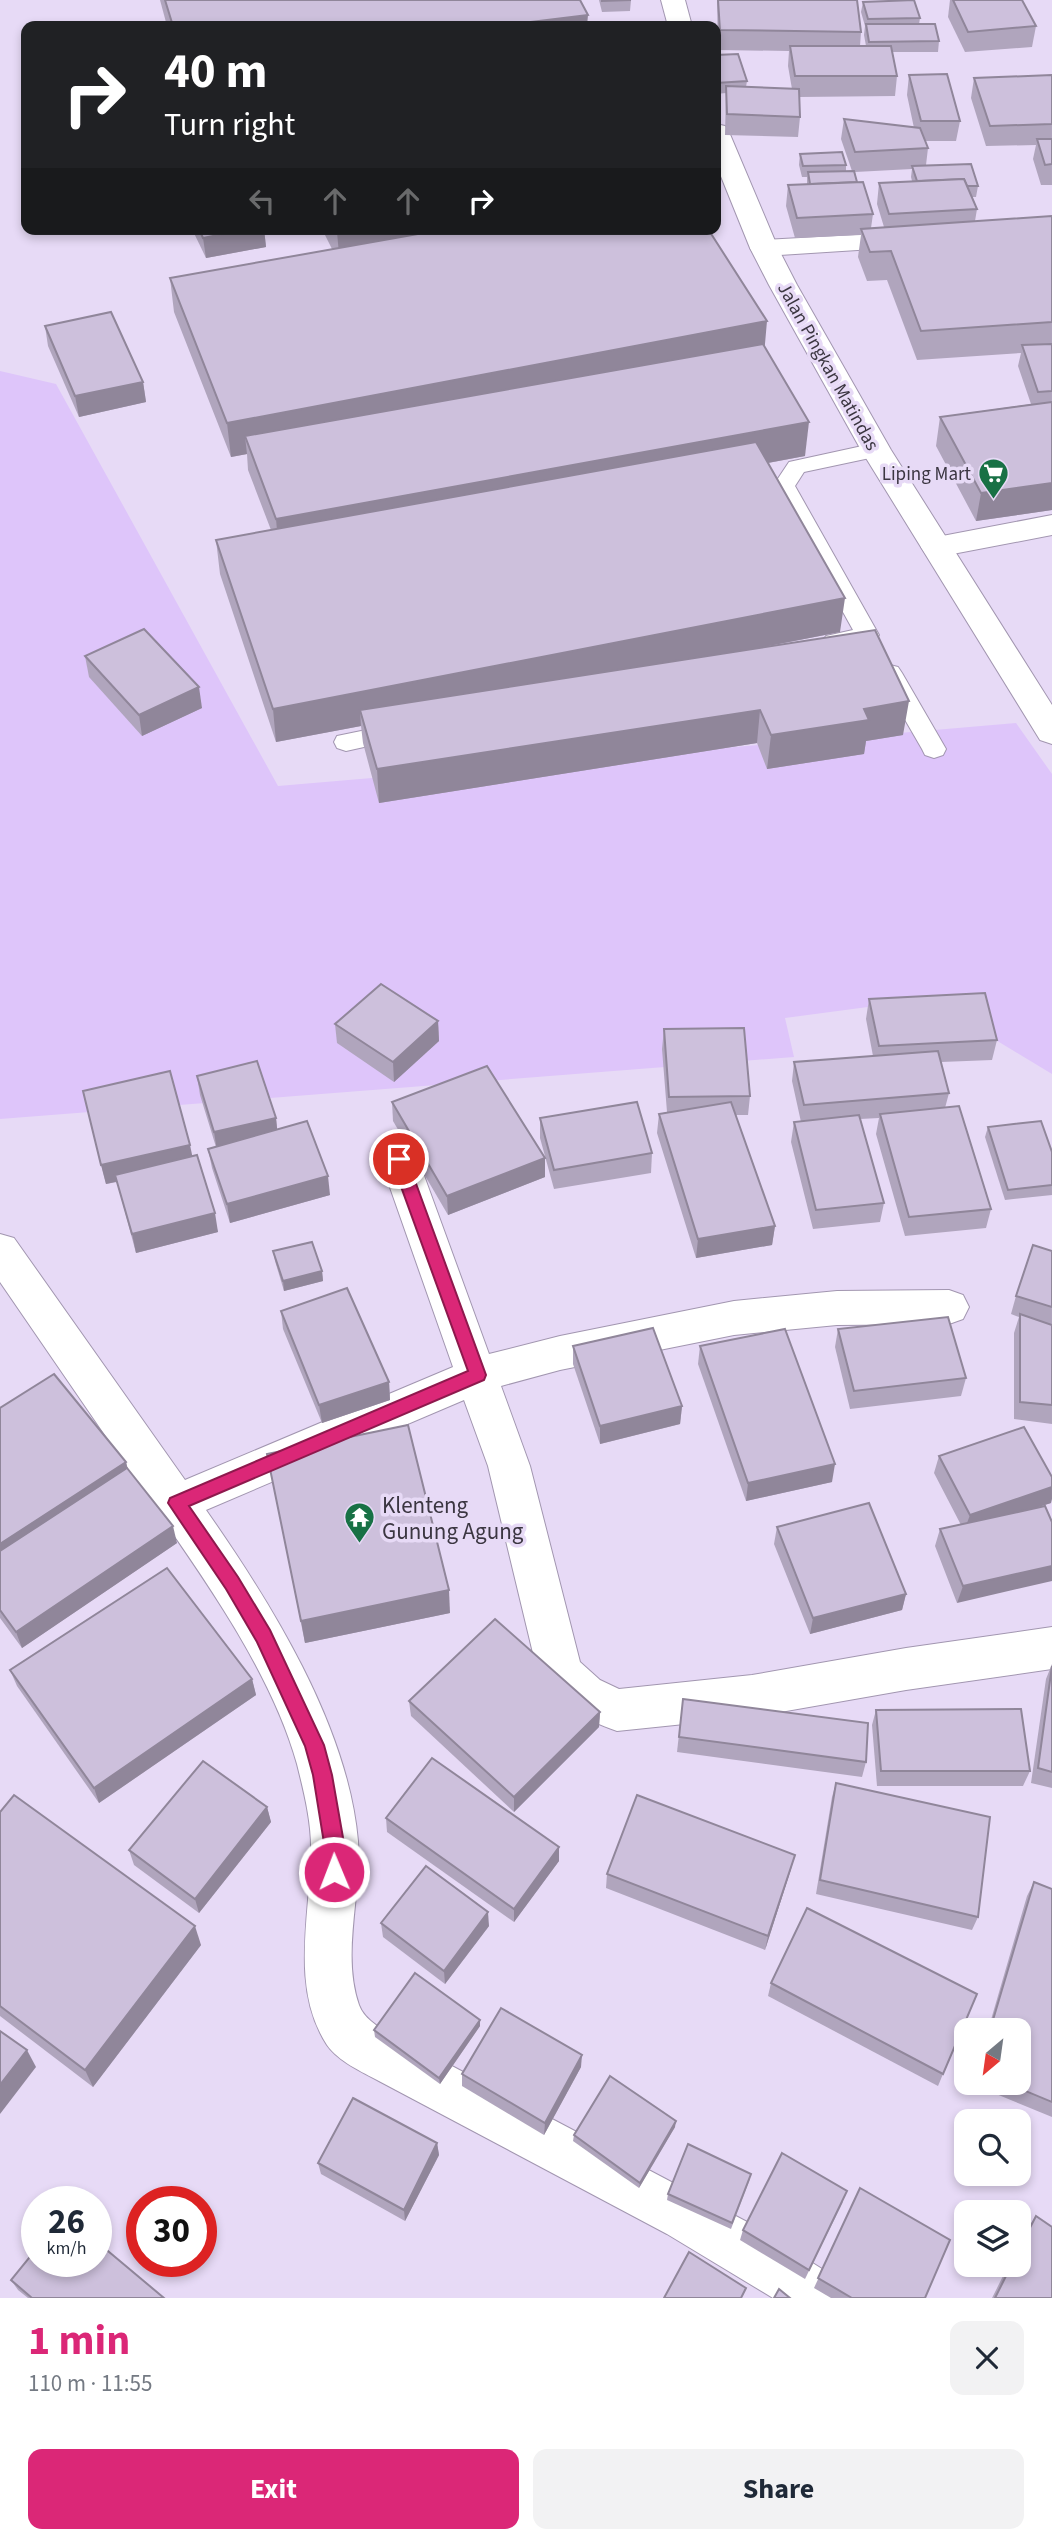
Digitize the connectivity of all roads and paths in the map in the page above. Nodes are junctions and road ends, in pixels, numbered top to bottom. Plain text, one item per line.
1 (673, 0) edge
2 (679, 21) edge
3 (721, 144) edge
4 (942, 238) edge
5 (764, 248) junction
6 (876, 450) junction
7 (1052, 525) edge
8 (937, 547) junction
9 (867, 635) junction
10 (814, 646) edge
11 (427, 726) edge
12 (1052, 733) edge
13 (346, 742) dead end
14 (934, 749) dead end
15 (399, 1159) dead end
16 (0, 1250) edge
17 (949, 1307) dead end
18 (478, 1375) junction
19 (177, 1503) junction
20 (1052, 1647) edge
21 (819, 2298) edge

1 - 2 street
3 - 5 street, Jalan Pingkan Matindas
4 - 5 street
5 - 6 street, Jalan Pingkan Matindas
6 - 8 street, Jalan Pingkan Matindas
6 - 9 lane
7 - 8 street
8 - 12 street, Jalan Pingkan Matindas
9 - 10 lane
9 - 14 lane
11 - 13 lane
15 - 18 street
16 - 19 street
17 - 18 street
18 - 19 street
18 - 20 street
19 - 21 street

